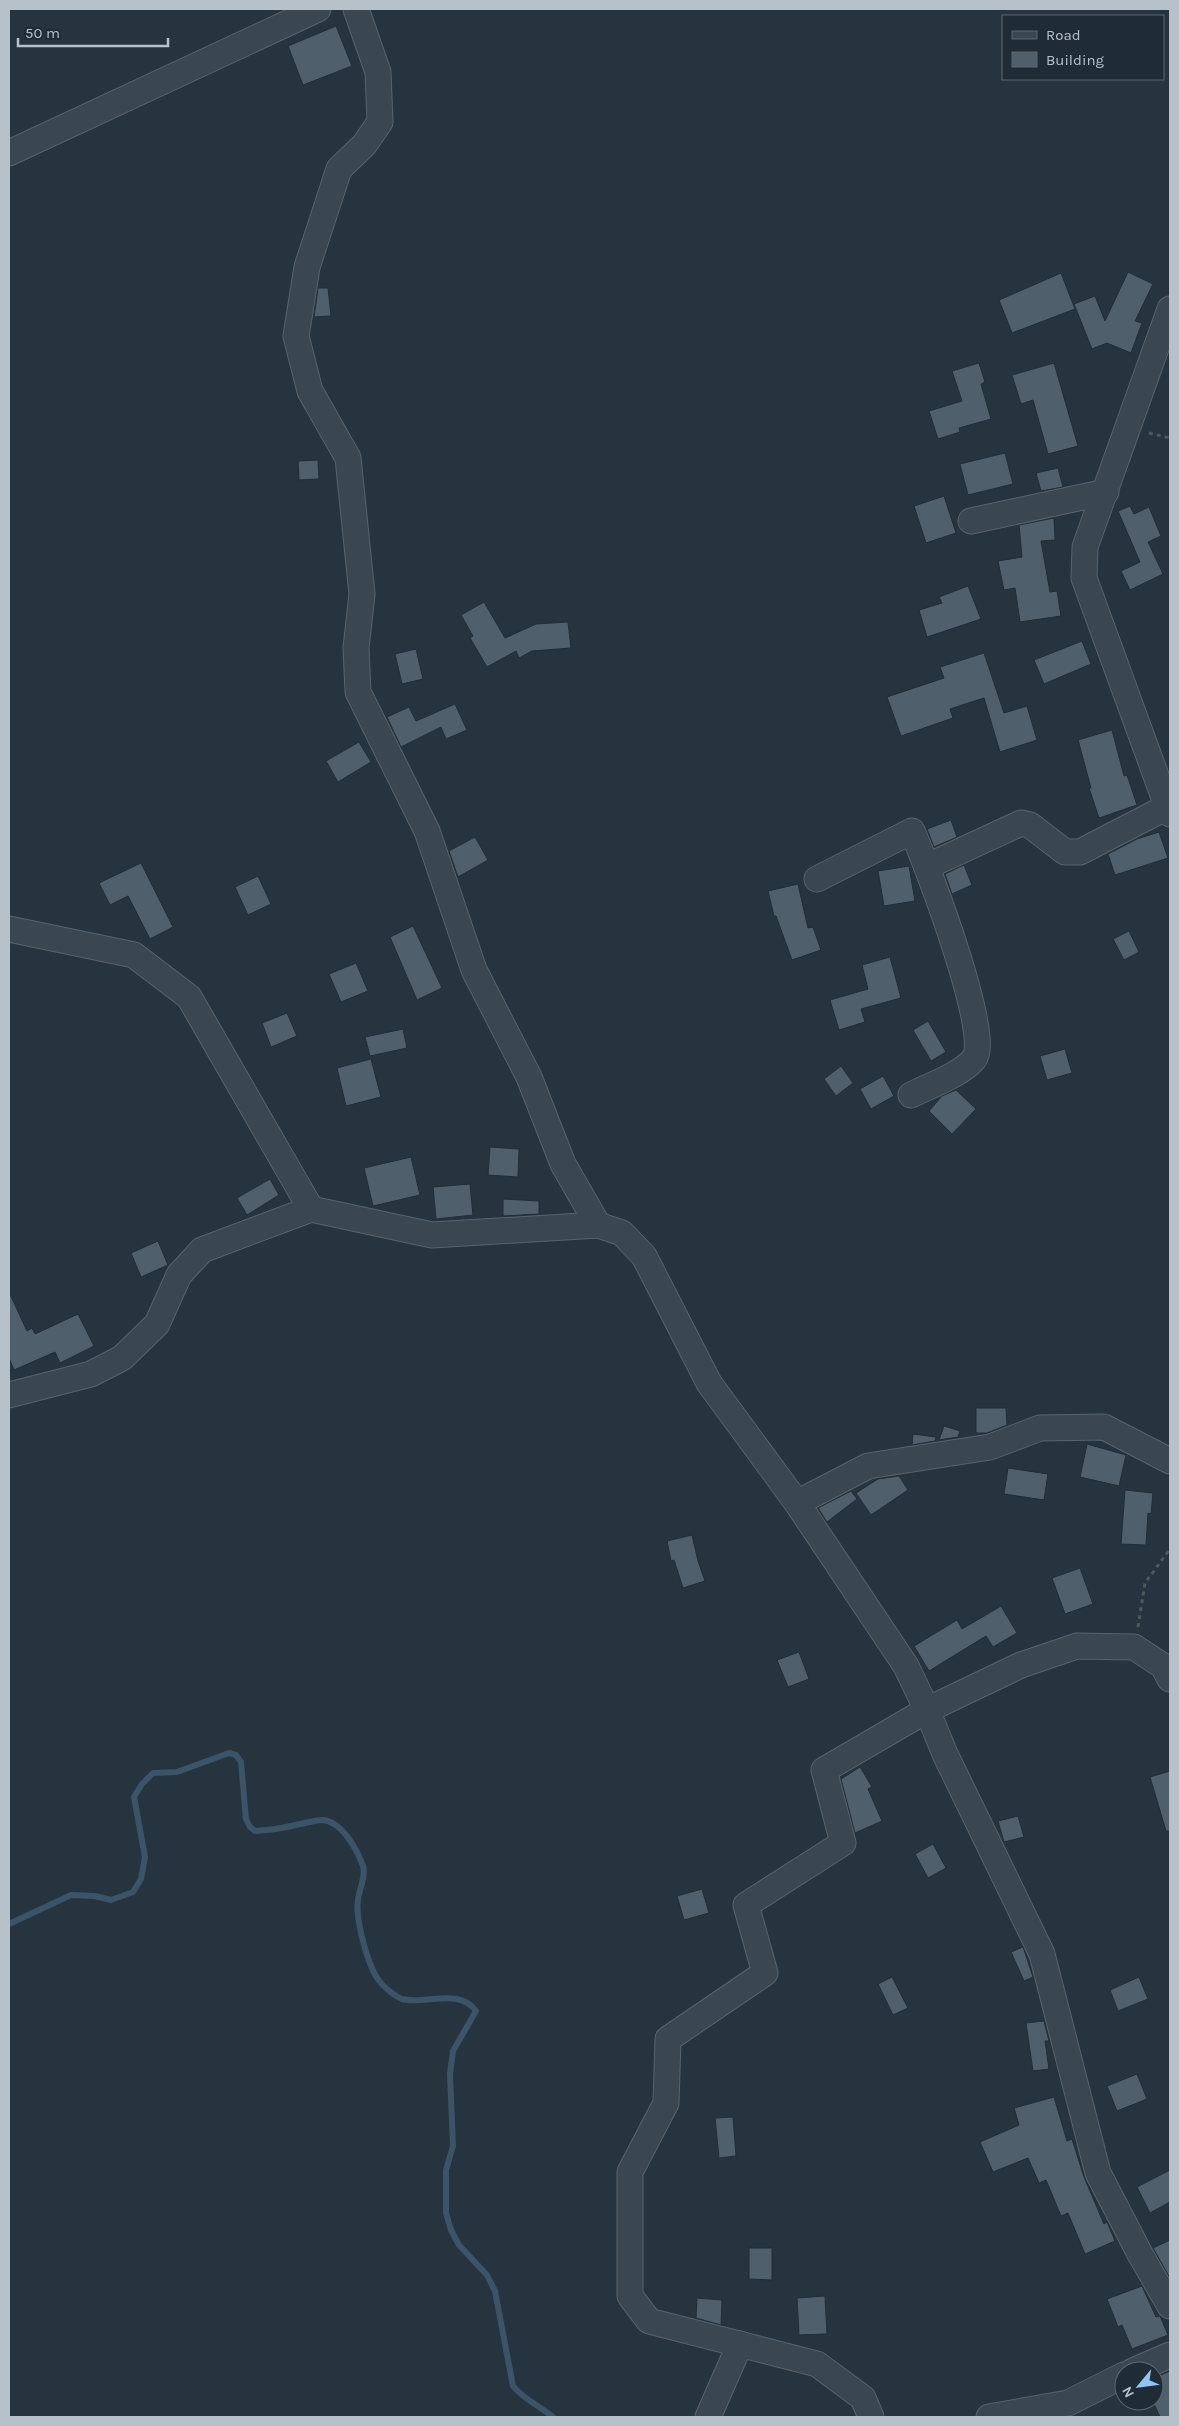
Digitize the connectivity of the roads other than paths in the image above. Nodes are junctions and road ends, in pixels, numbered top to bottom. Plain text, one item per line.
1 (318, 9) edge
2 (356, 9) edge
3 (9, 153) edge
4 (1170, 309) edge
5 (1106, 492) junction
6 (971, 521) dead end
7 (1169, 810) edge
8 (928, 866) junction
9 (818, 879) dead end
10 (9, 929) edge
11 (911, 1094) dead end
12 (311, 1209) junction
13 (598, 1225) junction
14 (9, 1395) edge
15 (1170, 1461) edge
16 (798, 1502) junction
17 (1170, 1679) edge
18 (926, 1710) junction
19 (1168, 2296) edge
20 (740, 2344) junction
21 (1170, 2355) edge
22 (1156, 2361) edge
23 (1114, 2380) edge
24 (708, 2417) edge
25 (871, 2417) edge
26 (989, 2417) edge

1 - 3 street
2 - 13 street
4 - 5 street
5 - 6 street
5 - 7 street
7 - 8 street
8 - 9 street
8 - 11 street
10 - 12 street
12 - 13 street
12 - 14 street
13 - 16 street
15 - 16 street
16 - 18 street
17 - 18 street
18 - 19 street
18 - 20 street
20 - 24 street
20 - 25 street
21 - 22 street
23 - 26 street

